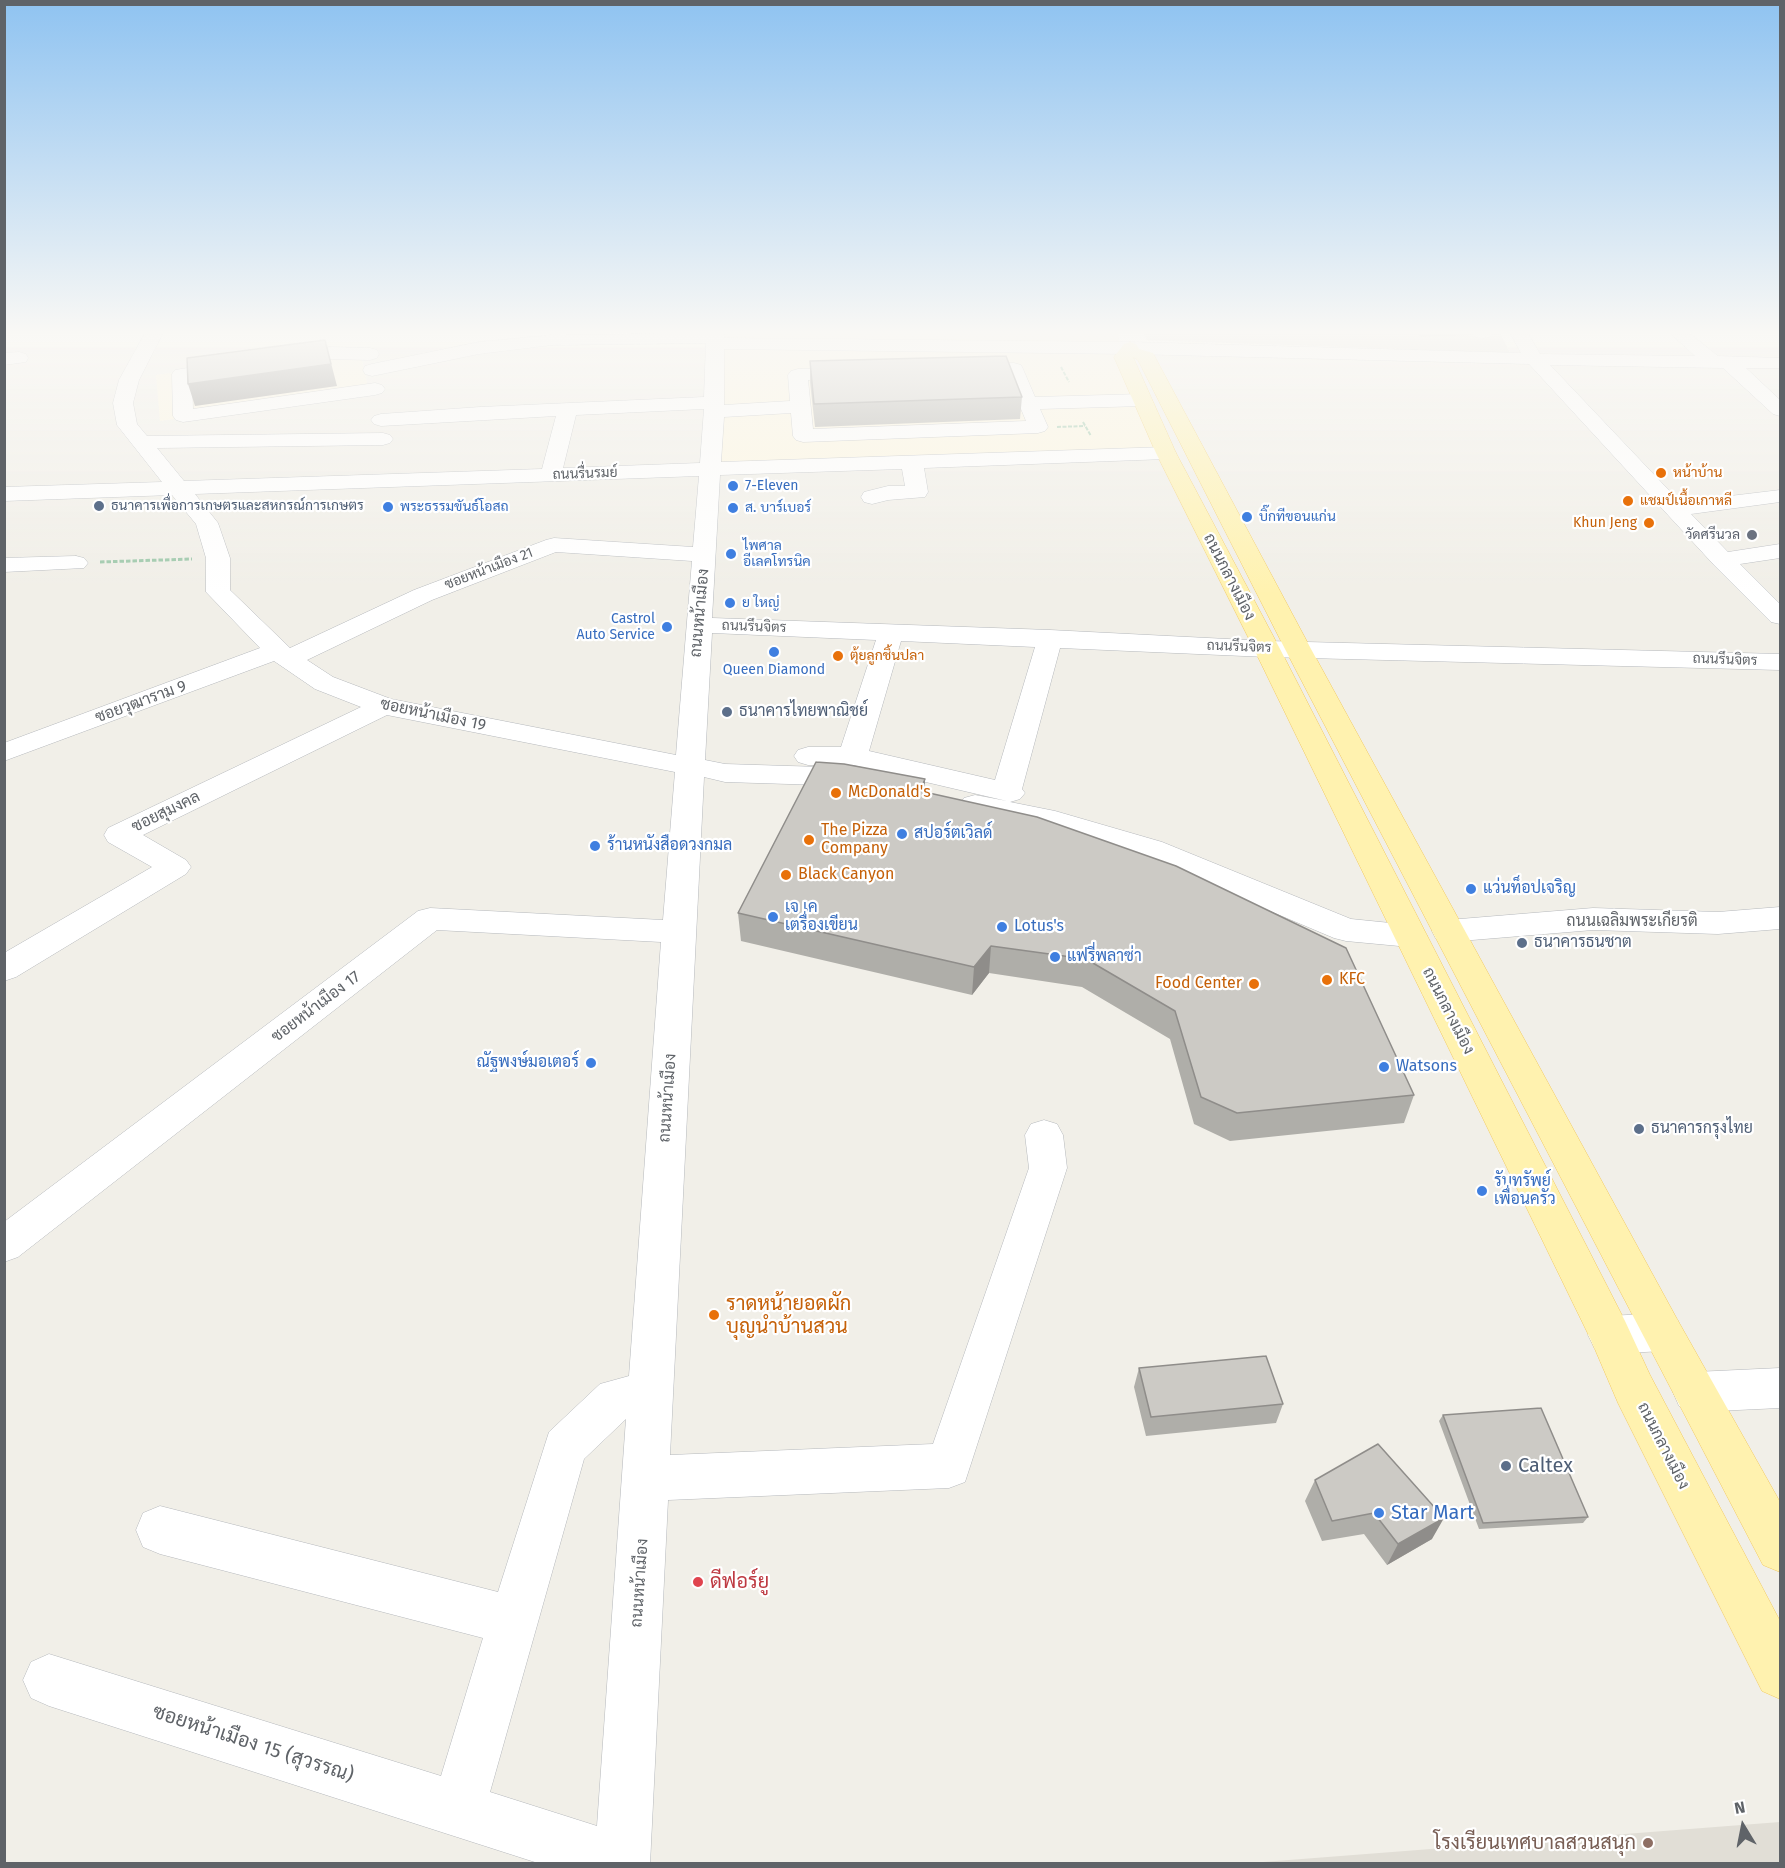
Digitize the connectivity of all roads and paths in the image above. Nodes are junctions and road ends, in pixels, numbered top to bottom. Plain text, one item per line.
1 (126, 420) edge
2 (380, 420) edge
3 (439, 420) edge
4 (564, 420) edge
5 (713, 420) edge
6 (801, 420) edge
7 (1035, 420) edge
8 (1084, 420) edge
9 (1157, 420) edge
10 (1169, 420) edge
11 (1591, 420) edge
12 (382, 430) junction
13 (141, 442) junction
14 (1181, 453) junction
15 (1101, 456) junction
16 (912, 462) junction
17 (710, 470) junction
18 (551, 475) junction
19 (388, 481) junction
20 (180, 488) junction
21 (4, 494) edge
22 (1780, 496) edge
23 (872, 497) dead end
24 (1674, 509) junction
25 (1780, 551) edge
26 (704, 555) junction
27 (219, 558) junction
28 (1722, 560) junction
29 (76, 563) joint
30 (4, 565) edge
31 (1780, 617) edge
32 (698, 625) junction
33 (891, 632) junction
34 (1050, 638) junction
35 (1283, 649) junction
36 (283, 656) junction
37 (1780, 662) edge
38 (384, 706) junction
39 (4, 753) edge
40 (853, 756) junction
41 (689, 764) junction
42 (1006, 792) junction
43 (1780, 918) edge
44 (1448, 931) junction
45 (678, 932) junction
46 (1410, 936) junction
47 (4, 969) edge
48 (1044, 1136) dead end
49 (4, 1245) edge
50 (1662, 1332) junction
51 (1610, 1335) junction
52 (1780, 1388) edge
53 (1695, 1392) junction
54 (650, 1393) junction
55 (647, 1478) junction
56 (160, 1530) dead end
57 (1779, 1541) edge
58 (514, 1621) junction
59 (1780, 1673) edge
60 (49, 1680) dead end
61 (458, 1809) junction
62 (622, 1863) edge

1 - 13 street, ซอยหน้าเมือง 19
2 - 12 street
3 - 12 street
4 - 18 street
5 - 17 street, ถนนหน้าเมือง
6 - 7 street
8 - 15 path
9 - 14 main road, ถนนกลางเมือง
10 - 14 main road, ถนนกลางเมือง
11 - 24 street
12 - 13 street
12 - 19 street
13 - 20 street, ซอยหน้าเมือง 19
14 - 15 street, ถนนรื่นรมย์
14 - 35 main road, ถนนกลางเมือง
15 - 16 street, ถนนรื่นรมย์
16 - 17 street, ถนนรื่นรมย์
16 - 23 street
17 - 18 street, ถนนรื่นรมย์
17 - 26 street, ถนนหน้าเมือง
18 - 19 street, ถนนรื่นรมย์
19 - 20 street, ถนนรื่นรมย์
20 - 21 street, ถนนรื่นรมย์
20 - 27 street, ซอยหน้าเมือง 19
22 - 24 street
24 - 28 street
25 - 28 street
26 - 32 street, ถนนหน้าเมือง
26 - 36 street, ซอยหน้าเมือง 21
27 - 29 path
27 - 36 street, ซอยหน้าเมือง 19
28 - 31 street
29 - 30 street
32 - 33 street, ถนนรึนจิตร
32 - 41 street, ถนนหน้าเมือง
33 - 34 street, ถนนรึนจิตร
33 - 40 street
34 - 35 street, ถนนรึนจิตร
34 - 42 street
35 - 37 street, ถนนรึนจิตร
35 - 44 main road, ถนนกลางเมือง
35 - 46 main road, ถนนกลางเมือง
36 - 38 street, ซอยหน้าเมือง 19
36 - 39 street, ซอยวุฒาราม 9
38 - 41 street, ซอยหน้าเมือง 19
38 - 47 street, ซอยสุมงคล
40 - 41 street
40 - 42 street
41 - 45 street, ถนนหน้าเมือง
41 - 46 street
42 - 46 street
43 - 44 street, ถนนเฉลิมพระเกียรติ
44 - 46 main road
44 - 50 main road, ถนนกลางเมือง
45 - 49 street, ซอยหน้าเมือง 17
45 - 54 street, ถนนหน้าเมือง
46 - 51 main road, ถนนกลางเมือง
48 - 55 street
50 - 51 street
50 - 53 main road, ถนนกลางเมือง
51 - 59 main road, ถนนกลางเมือง
52 - 53 street
53 - 57 main road, ถนนกลางเมือง
54 - 55 street, ถนนหน้าเมือง
54 - 58 street
55 - 62 street, ถนนหน้าเมือง
56 - 58 street
58 - 61 street
60 - 61 street, ซอยหน้าเมือง 15 (สุวรรณ)
61 - 62 street, ซอยหน้าเมือง 15 (สุวรรณ)

